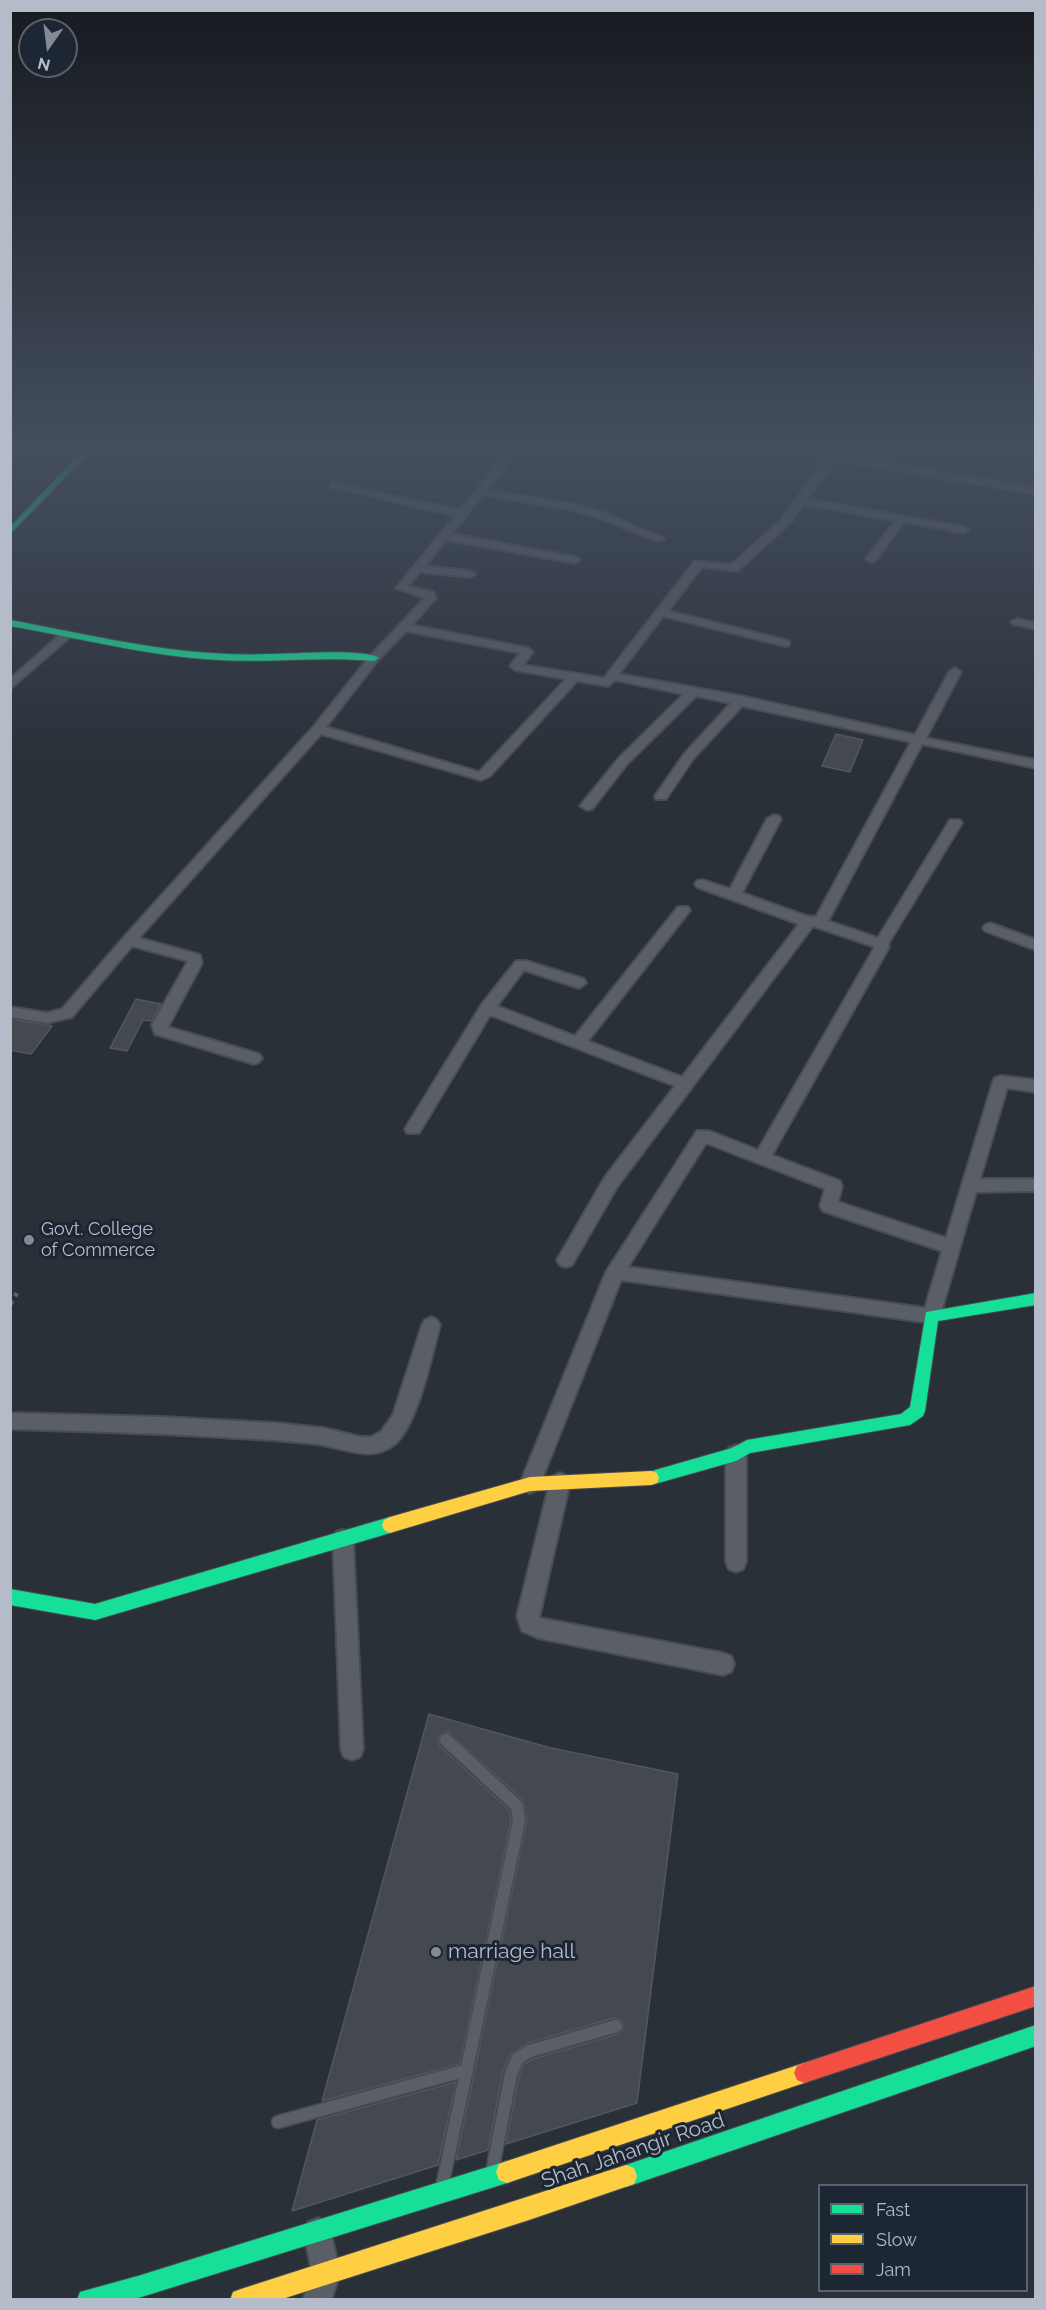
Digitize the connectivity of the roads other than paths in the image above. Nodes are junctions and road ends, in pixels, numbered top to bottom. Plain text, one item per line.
1 (426, 558) edge
2 (563, 558) edge
3 (745, 558) edge
4 (575, 560) dead end
5 (417, 568) junction
6 (470, 574) dead end
7 (660, 612) junction
8 (1017, 622) dead end
9 (10, 623) edge
10 (1035, 626) edge
11 (405, 627) junction
12 (67, 634) junction
13 (784, 643) dead end
14 (374, 658) junction
15 (955, 672) dead end
16 (575, 676) junction
17 (611, 676) junction
18 (10, 686) edge
19 (694, 691) junction
20 (741, 700) junction
21 (318, 729) junction
22 (916, 741) junction
23 (1035, 765) edge
24 (661, 796) dead end
25 (586, 806) dead end
26 (774, 819) dead end
27 (955, 824) dead end
28 (702, 884) dead end
29 (734, 895) junction
30 (683, 910) dead end
31 (814, 922) junction
32 (990, 928) dead end
33 (129, 940) junction
34 (881, 944) junction
35 (1035, 945) edge
36 (579, 983) dead end
37 (487, 1008) junction
38 (10, 1012) edge
39 (578, 1042) junction
40 (254, 1058) dead end
41 (685, 1084) junction
42 (1035, 1086) edge
43 (413, 1129) dead end
44 (762, 1158) junction
45 (1035, 1185) edge
46 (969, 1186) junction
47 (951, 1247) junction
48 (566, 1260) dead end
49 (615, 1272) junction
50 (1035, 1299) edge
51 (931, 1316) junction
52 (431, 1325) dead end
53 (10, 1421) edge
54 (736, 1454) junction
55 (560, 1482) junction
56 (530, 1484) junction
57 (343, 1539) junction
58 (736, 1562) dead end
59 (10, 1597) edge
60 (723, 1664) dead end
61 (446, 1740) dead end
62 (352, 1749) dead end
63 (1035, 1996) edge
64 (616, 2026) dead end
65 (1035, 2035) edge
66 (467, 2070) junction
67 (278, 2122) dead end
68 (492, 2175) junction
69 (441, 2194) junction
70 (318, 2232) junction
71 (326, 2273) junction
72 (88, 2300) edge
73 (241, 2300) edge
74 (317, 2300) edge

1 - 5 street
2 - 4 street
3 - 7 street
5 - 6 street
5 - 11 street
7 - 13 street
7 - 17 street
8 - 10 street
9 - 12 street
11 - 14 street
11 - 16 street
12 - 14 street
12 - 18 street
14 - 21 street
15 - 22 street
16 - 17 street
16 - 21 street
17 - 19 street
19 - 20 street
19 - 25 street
20 - 22 street
20 - 24 street
21 - 33 street
22 - 23 street
22 - 31 street
26 - 29 street
27 - 34 street
28 - 29 street
29 - 31 street
30 - 39 street
31 - 34 street
31 - 41 street
32 - 35 street
33 - 38 street
33 - 40 street
34 - 44 street
36 - 37 street
37 - 39 street
37 - 43 street
39 - 41 street
41 - 48 street
42 - 46 street
44 - 47 street
44 - 49 street
45 - 46 street
46 - 47 street
47 - 51 street
49 - 51 street
49 - 56 street
50 - 51 street
51 - 54 street
52 - 53 street
54 - 55 street
54 - 58 street
55 - 56 street
55 - 60 street
56 - 57 street
57 - 59 street
57 - 62 street
61 - 66 lane
63 - 68 street
64 - 68 lane
65 - 71 street, Shah Jahangir Road
66 - 67 lane
66 - 69 lane
68 - 69 street
69 - 70 street
70 - 71 street
70 - 72 street
71 - 73 street, Shah Jahangir Road
71 - 74 street

